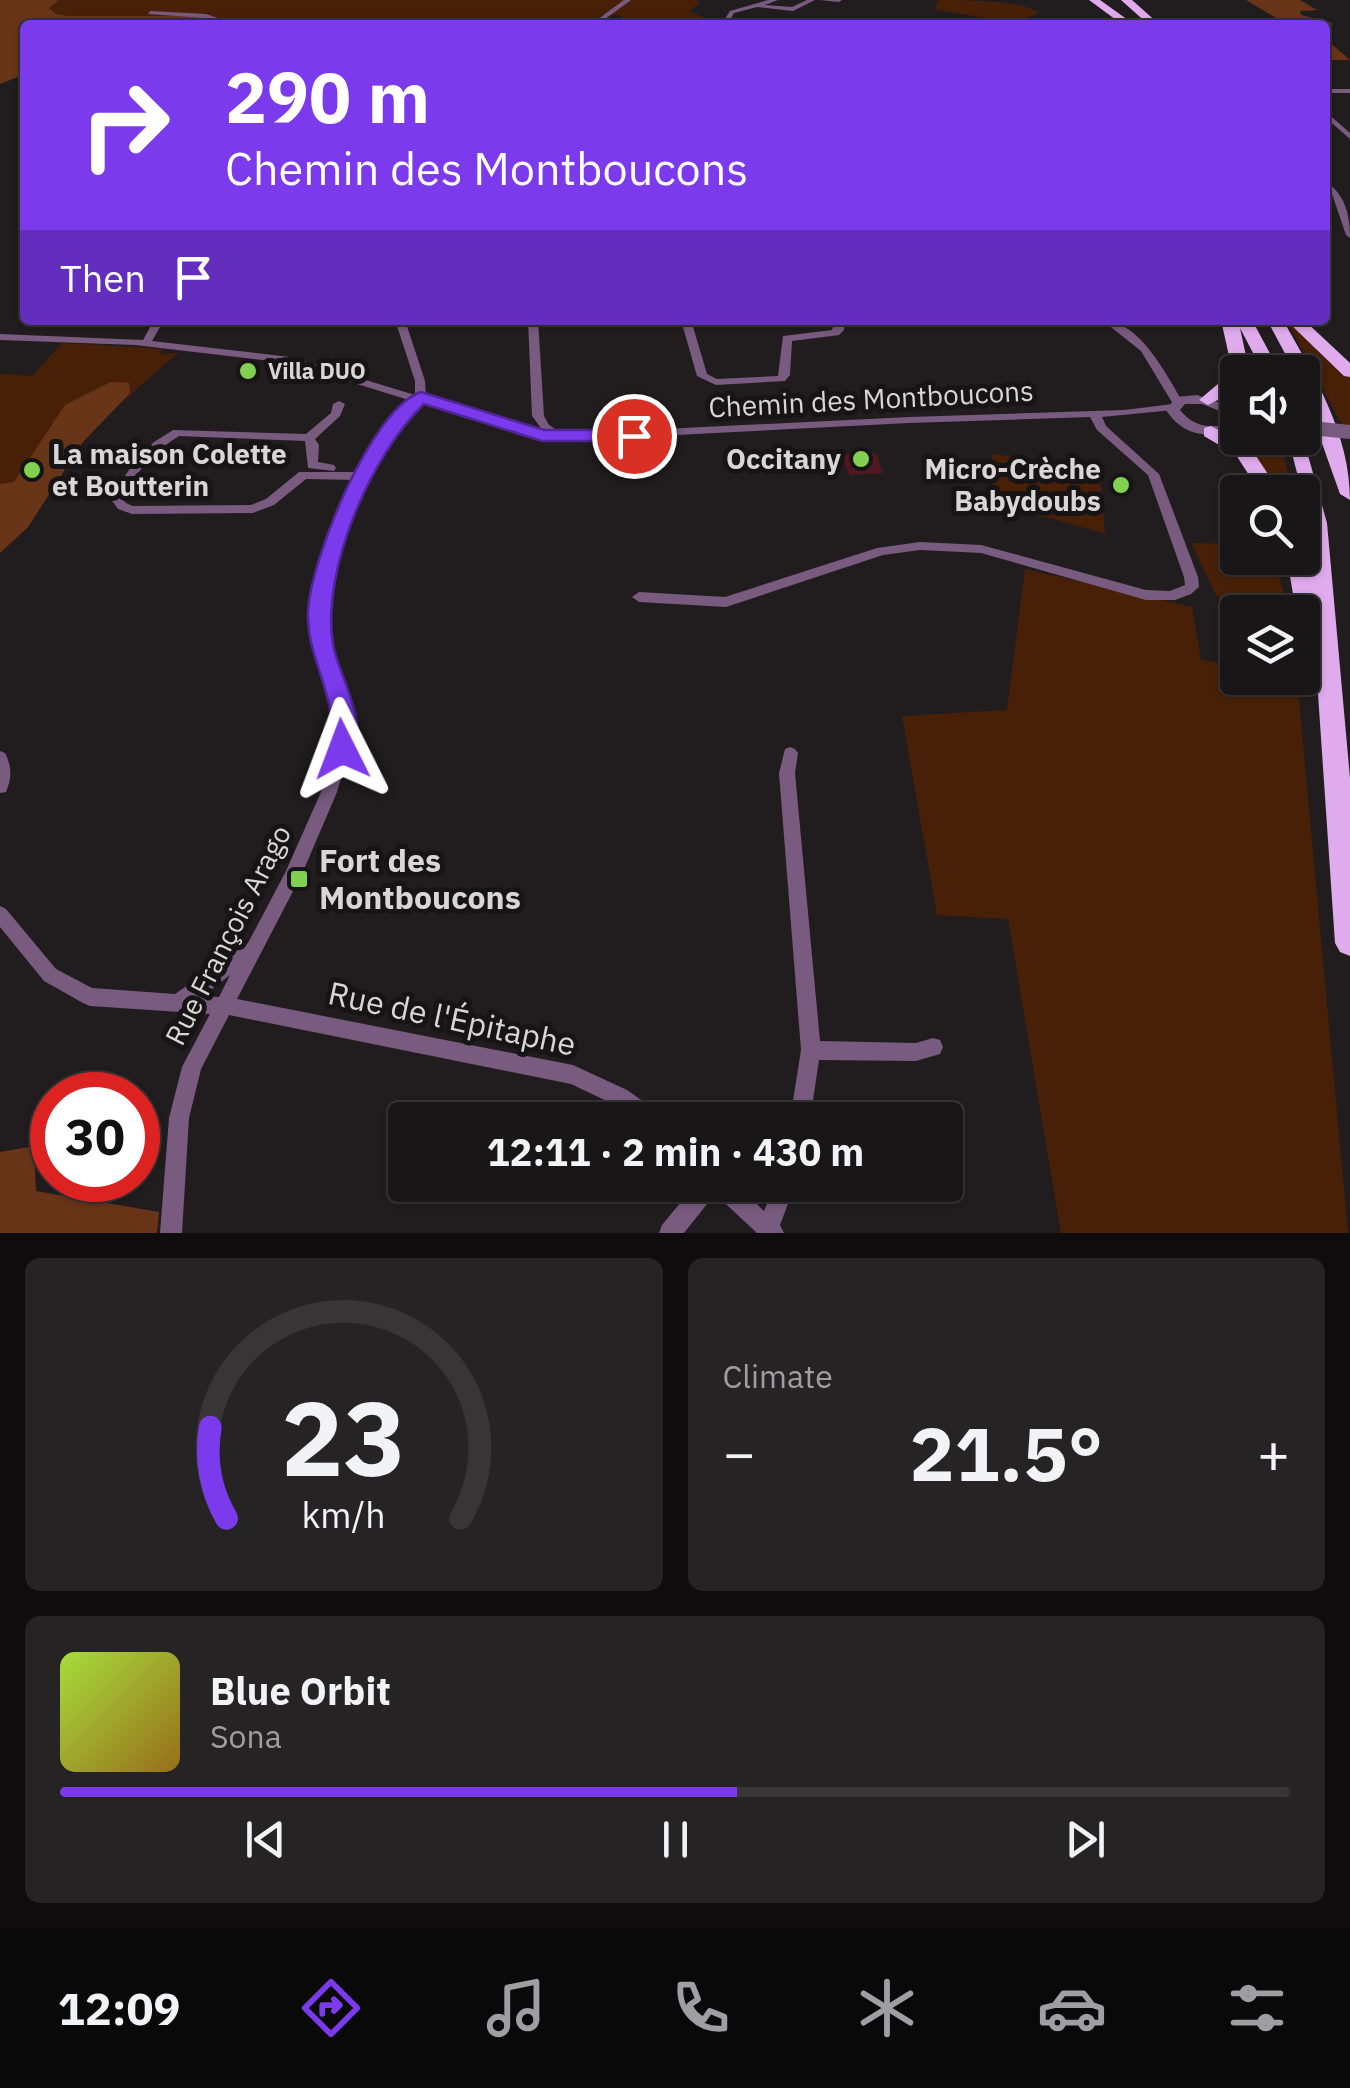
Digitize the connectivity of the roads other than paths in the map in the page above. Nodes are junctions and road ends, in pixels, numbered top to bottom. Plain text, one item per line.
1 (628, 0) edge
2 (775, 0) edge
3 (812, 0) edge
4 (822, 0) edge
5 (839, 0) edge
6 (1094, 0) edge
7 (1102, 0) edge
8 (1113, 0) edge
9 (1126, 0) edge
10 (758, 6) junction
11 (150, 13) dead end
12 (219, 20) edge
13 (600, 20) edge
14 (727, 20) edge
15 (1124, 20) edge
16 (1126, 20) edge
17 (1139, 20) edge
18 (1149, 20) edge
19 (1330, 119) edge
20 (1350, 137) edge
21 (1330, 188) edge
22 (1350, 235) edge
23 (156, 325) edge
24 (402, 325) edge
25 (534, 325) edge
26 (687, 325) edge
27 (838, 325) edge
28 (1114, 325) edge
29 (1231, 325) edge
30 (1247, 325) edge
31 (1278, 325) edge
32 (1299, 325) edge
33 (0, 337) edge
34 (146, 344) junction
35 (1262, 355) edge
36 (1350, 372) edge
37 (1164, 380) junction
38 (421, 398) junction
39 (1202, 399) junction
40 (339, 404) dead end
41 (1175, 405) junction
42 (1220, 411) edge
43 (1094, 413) junction
44 (1124, 414) junction
45 (1183, 423) junction
46 (1220, 427) edge
47 (1320, 430) edge
48 (1211, 432) junction
49 (1350, 432) edge
50 (310, 438) junction
51 (560, 438) junction
52 (1300, 455) edge
53 (364, 473) junction
54 (1259, 475) edge
55 (1350, 494) edge
56 (1300, 575) edge
57 (639, 597) dead end
58 (1333, 747) junction
59 (790, 752) dead end
60 (0, 758) edge
61 (0, 787) edge
62 (0, 914) edge
63 (1350, 942) edge
64 (255, 946) junction
65 (180, 1002) junction
66 (228, 1006) junction
67 (933, 1047) dead end
68 (811, 1050) junction
69 (627, 1102) edge
70 (803, 1102) edge
71 (695, 1202) edge
72 (739, 1202) edge
73 (779, 1202) edge
74 (771, 1231) edge
75 (172, 1233) edge
76 (670, 1233) edge

1 - 13 street
2 - 10 street
3 - 10 street
4 - 5 street
6 - 15 highway
7 - 16 highway
8 - 17 highway
9 - 18 highway
10 - 14 street
11 - 12 street
19 - 20 street
21 - 22 street
23 - 34 street
24 - 38 street
25 - 51 street
26 - 27 street
28 - 37 street
29 - 39 highway
30 - 35 highway
31 - 55 highway
32 - 36 highway
33 - 34 street, Chemin des Montboucons
34 - 38 street, Chemin des Montboucons
37 - 39 street
37 - 41 street
38 - 51 street, Chemin des Montboucons
38 - 53 street, Rue François Arago
39 - 41 street
39 - 42 street
40 - 50 street
41 - 44 street, Chemin des Montboucons
41 - 45 street
43 - 44 street, Chemin des Montboucons
43 - 51 street, Chemin des Montboucons
43 - 57 street
44 - 45 street, Chemin des Montboucons
45 - 48 street
46 - 48 street
47 - 49 street, bridge
48 - 54 highway
50 - 53 street
50 - 53 street
52 - 58 highway
53 - 64 street, Rue François Arago
56 - 58 highway
58 - 63 highway
59 - 68 street
60 - 61 street
62 - 65 street, Rue de l'Épitaphe
64 - 65 street
64 - 66 street, Rue François Arago
65 - 66 street, Rue de l'Épitaphe
66 - 69 street, Rue de l'Épitaphe
66 - 75 street, Rue François Arago
67 - 68 street
68 - 70 street
71 - 76 street
72 - 74 street
73 - 74 street

